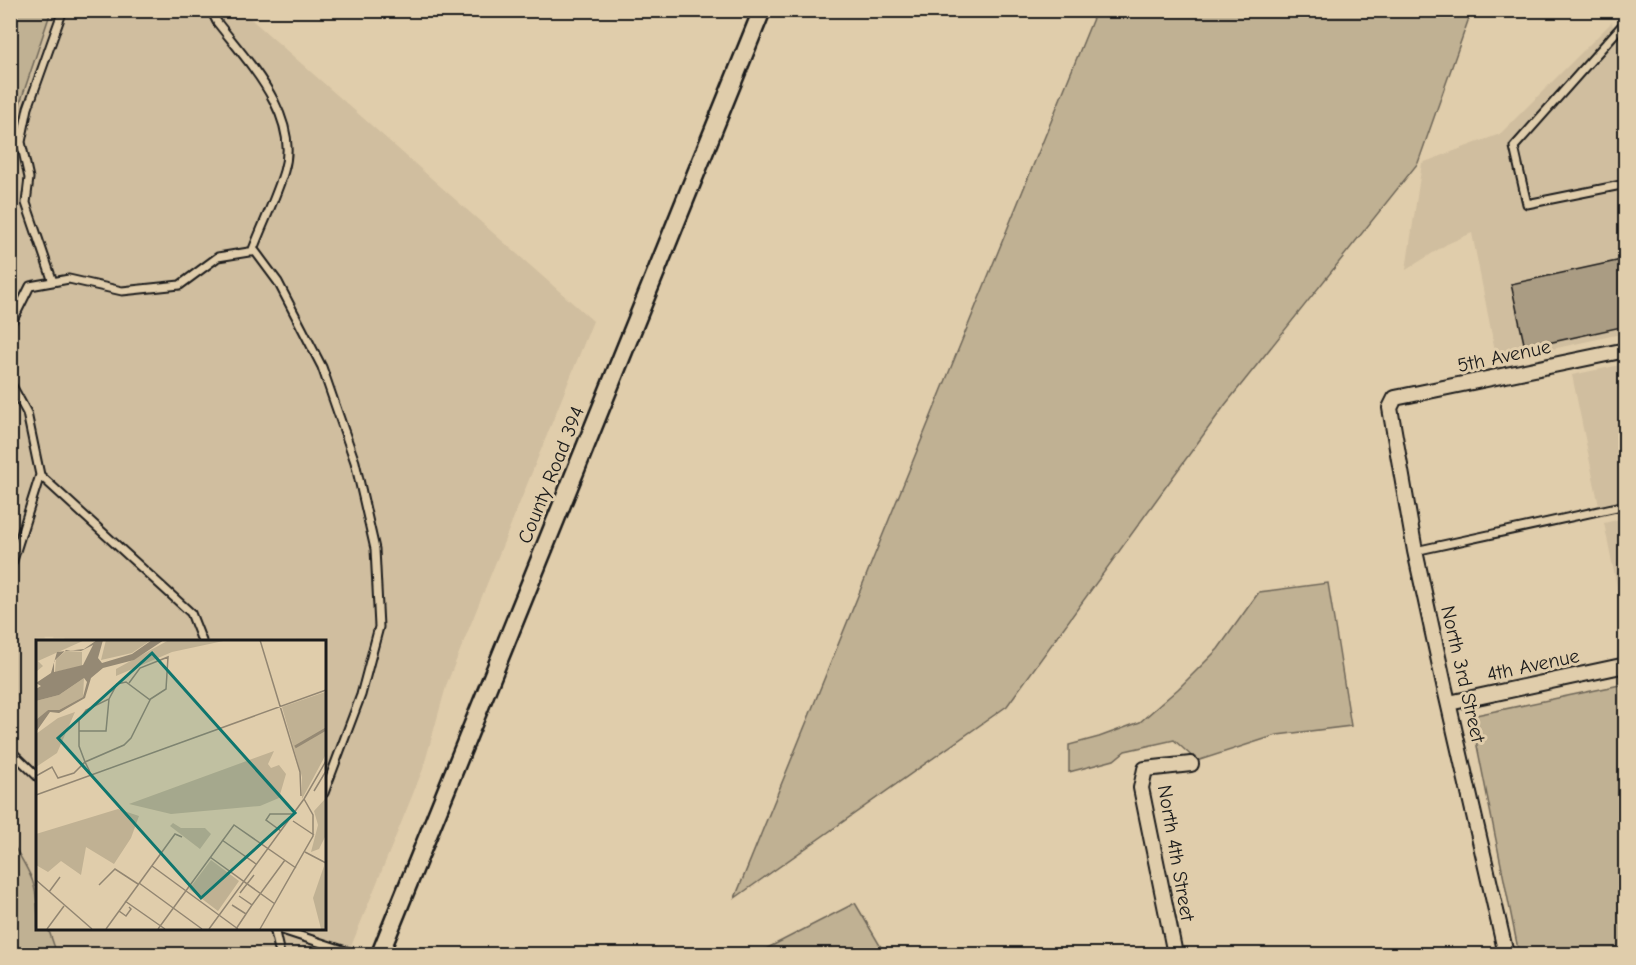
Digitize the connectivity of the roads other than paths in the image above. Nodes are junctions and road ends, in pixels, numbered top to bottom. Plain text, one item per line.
1 (63, 10) edge
2 (211, 10) edge
3 (762, 10) edge
4 (1626, 21) edge
5 (1626, 184) edge
6 (252, 252) junction
7 (53, 282) junction
8 (10, 326) edge
9 (1626, 350) edge
10 (10, 382) edge
11 (1392, 402) joint
12 (40, 475) junction
13 (1626, 506) edge
14 (1415, 551) junction
15 (10, 570) edge
16 (202, 640) edge
17 (1626, 665) edge
18 (1449, 703) junction
19 (10, 750) edge
20 (1191, 764) dead end
21 (36, 775) edge
22 (326, 788) edge
23 (275, 929) edge
24 (281, 929) edge
25 (280, 954) edge
26 (355, 954) edge
27 (380, 954) edge
28 (1175, 954) edge
29 (1506, 954) edge

1 - 7 lane
2 - 6 lane
3 - 27 street, County Road 394
4 - 5 lane
6 - 7 lane
6 - 22 lane
7 - 8 lane
9 - 11 street, 5th Avenue
10 - 12 lane
11 - 14 street, North 3rd Street
12 - 15 lane
12 - 16 lane
13 - 14 lane
14 - 18 street, North 3rd Street
17 - 18 street, 4th Avenue
18 - 29 street, North 3rd Street
19 - 21 lane
20 - 28 street, North 4th Street
23 - 25 lane
24 - 26 lane

